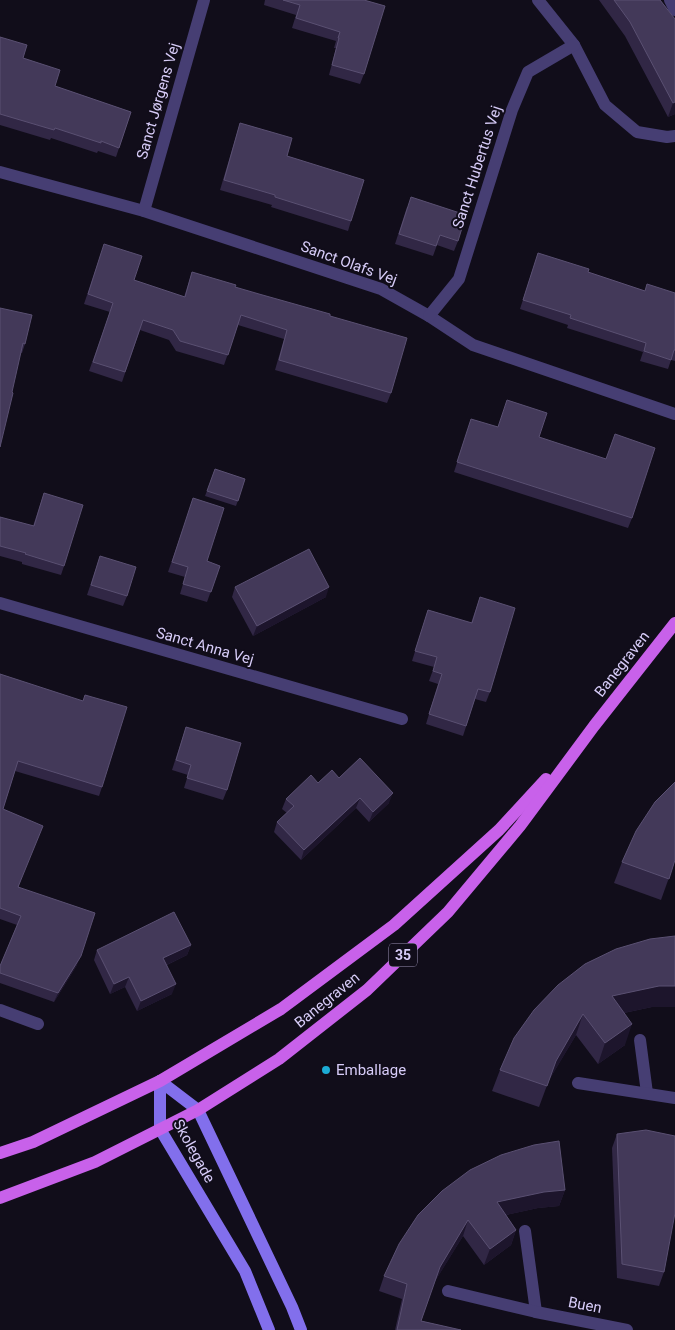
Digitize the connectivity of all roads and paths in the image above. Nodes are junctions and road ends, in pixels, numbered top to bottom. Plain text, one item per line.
1 (204, 0) edge
2 (538, 0) edge
3 (670, 0) edge
4 (675, 10) edge
5 (574, 45) junction
6 (675, 136) edge
7 (0, 172) edge
8 (144, 211) junction
9 (429, 316) junction
10 (675, 414) edge
11 (0, 603) edge
12 (675, 623) edge
13 (402, 720) dead end
14 (594, 726) junction
15 (0, 1010) edge
16 (38, 1024) dead end
17 (640, 1040) dead end
18 (160, 1081) junction
19 (578, 1083) dead end
20 (646, 1093) junction
21 (675, 1098) edge
22 (198, 1110) junction
23 (160, 1129) junction
24 (0, 1153) edge
25 (0, 1198) edge
26 (525, 1232) dead end
27 (448, 1291) dead end
28 (536, 1312) junction
29 (269, 1330) edge
30 (301, 1330) edge
31 (627, 1330) edge

1 - 8 street, Sanct Jørgens Vej
2 - 5 street
3 - 4 street
5 - 6 street
5 - 9 street, Sanct Hubertus Vej
7 - 8 street, Sanct Olafs Vej
8 - 9 street, Sanct Olafs Vej
9 - 10 street, Sanct Olafs Vej
11 - 13 street, Sanct Anna Vej
12 - 14 main road, Banegraven / 35
14 - 18 main road, Banegraven / 35
14 - 22 main road, Banegraven / 35
15 - 16 street
17 - 20 street
18 - 22 street, Skolegade
18 - 23 street, Skolegade
18 - 24 main road, Banegraven / 35
19 - 20 street
20 - 21 street
22 - 23 main road, Banegraven / 35
22 - 30 street, Skolegade
23 - 25 main road, Banegraven / 35
23 - 29 street, Skolegade
26 - 28 street
27 - 28 street, Buen
28 - 31 street, Buen

